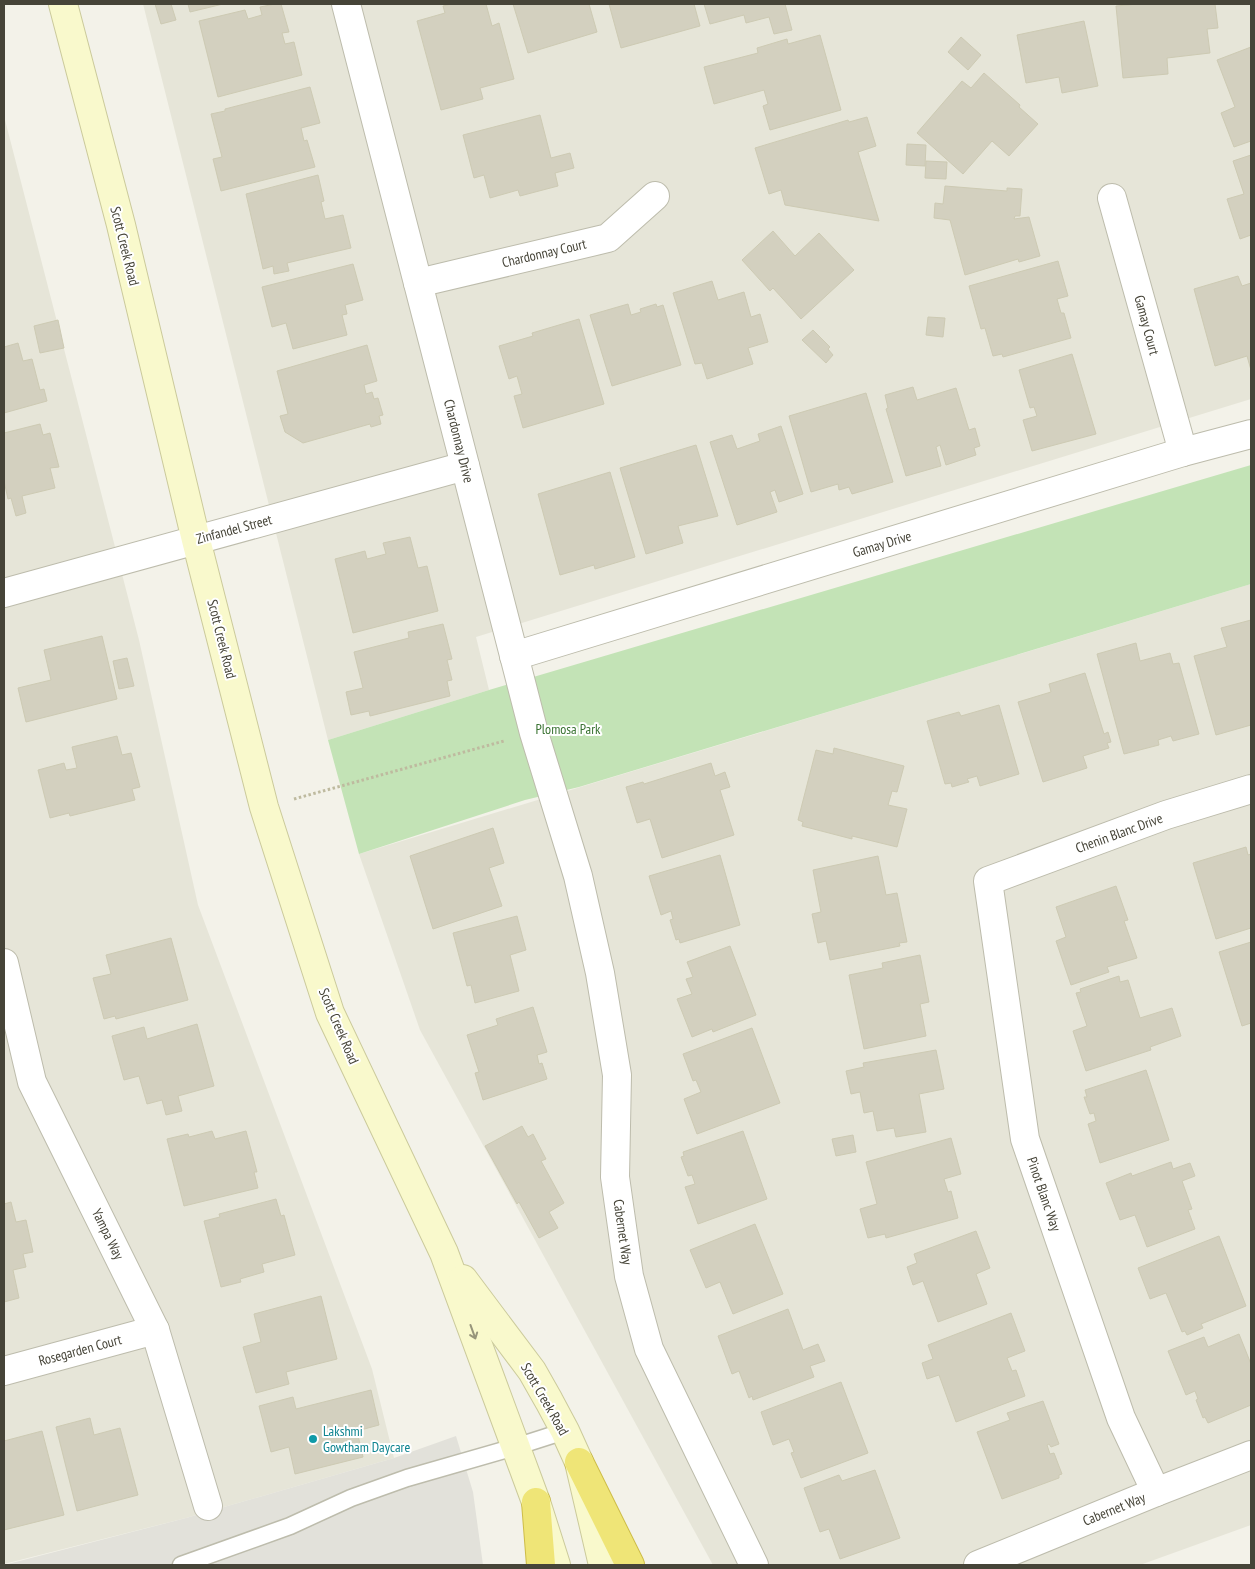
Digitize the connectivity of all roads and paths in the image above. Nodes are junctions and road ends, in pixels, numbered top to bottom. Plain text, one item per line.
1 (64, 4) edge
2 (346, 4) edge
3 (655, 196) dead end
4 (1112, 198) dead end
5 (418, 283) junction
6 (1251, 434) edge
7 (1183, 452) junction
8 (465, 466) junction
9 (196, 540) junction
10 (4, 593) edge
11 (514, 656) junction
12 (534, 733) junction
13 (1251, 789) edge
14 (264, 807) junction
15 (578, 876) joint
16 (988, 881) joint
17 (4, 963) edge
18 (444, 1253) junction
19 (156, 1330) junction
20 (4, 1371) edge
21 (565, 1431) junction
22 (516, 1447) junction
23 (1251, 1455) edge
24 (579, 1462) junction
25 (1156, 1492) junction
26 (536, 1502) junction
27 (208, 1506) dead end
28 (181, 1565) edge
29 (540, 1565) edge
30 (556, 1565) edge
31 (603, 1565) edge
32 (630, 1565) edge
33 (754, 1565) edge
34 (978, 1565) edge

1 - 9 main road, Scott Creek Road
2 - 5 street, Chardonnay Drive
3 - 5 street, Chardonnay Court
4 - 7 street, Gamay Court
5 - 8 street, Chardonnay Drive
6 - 7 street, Gamay Drive
7 - 11 street, Gamay Drive
8 - 9 street, Zinfandel Street
8 - 11 street, Chardonnay Drive
9 - 10 street, Zinfandel Street
9 - 14 main road, Scott Creek Road
11 - 12 street, Chardonnay Drive
12 - 14 path
12 - 15 street, Chardonnay Drive
13 - 16 street, Chenin Blanc Drive
14 - 18 main road, Scott Creek Road
15 - 33 street, Cabernet Way
16 - 25 street, Pinot Blanc Way
17 - 19 street, Yampa Way
18 - 21 main road, Scott Creek Road
18 -> 22 main road, Scott Creek Road
19 - 20 street, Rosegarden Court
19 - 27 street, Yampa Way
21 - 22 lane
21 - 24 main road, Scott Creek Road
22 - 26 main road, Scott Creek Road
22 - 28 lane
23 - 25 street, Cabernet Way
24 - 31 main road, Scott Creek Road
24 - 32 highway
25 - 34 street, Cabernet Way
26 - 29 highway
26 - 30 main road, Scott Creek Road

